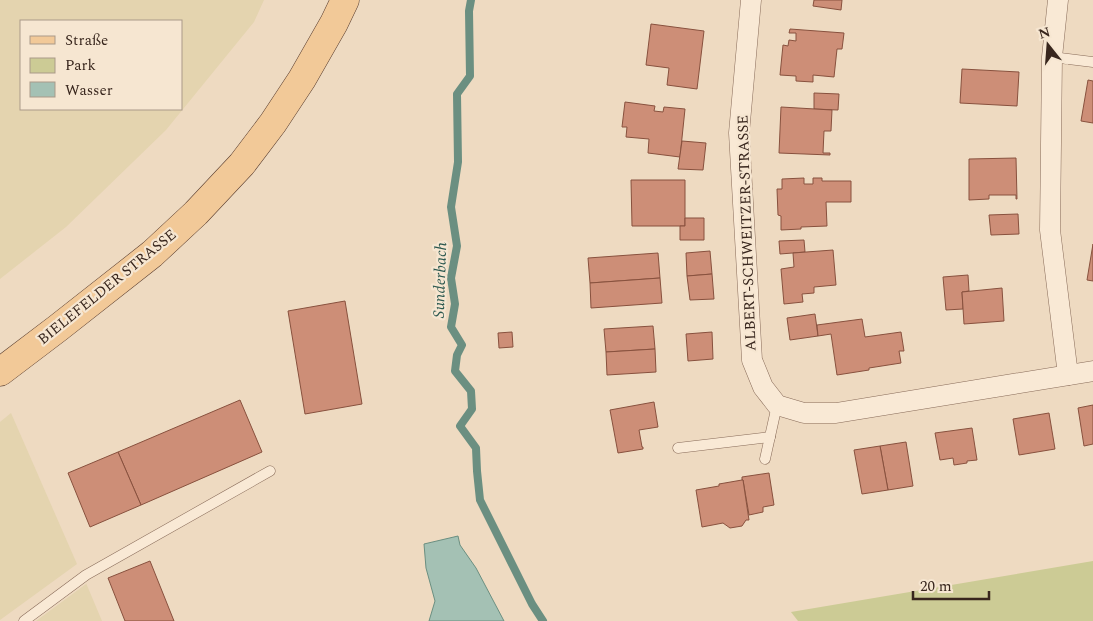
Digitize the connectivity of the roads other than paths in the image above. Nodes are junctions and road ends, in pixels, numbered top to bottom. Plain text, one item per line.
1 (345, 0) edge
2 (751, 0) edge
3 (1058, 0) edge
4 (1052, 57) junction
5 (1093, 62) edge
6 (1093, 371) edge
7 (0, 372) edge
8 (1068, 375) junction
9 (776, 405) junction
10 (770, 437) junction
11 (678, 448) dead end
12 (765, 459) dead end
13 (270, 471) dead end
14 (24, 621) edge

1 - 7 main road, BIELEFELDER STRASSE
2 - 9 street, ALBERT-SCHWEITZER-STRASSE
3 - 4 street
4 - 5 lane
4 - 8 street
6 - 8 street
8 - 9 street
9 - 10 lane
10 - 11 lane
10 - 12 lane
13 - 14 lane

